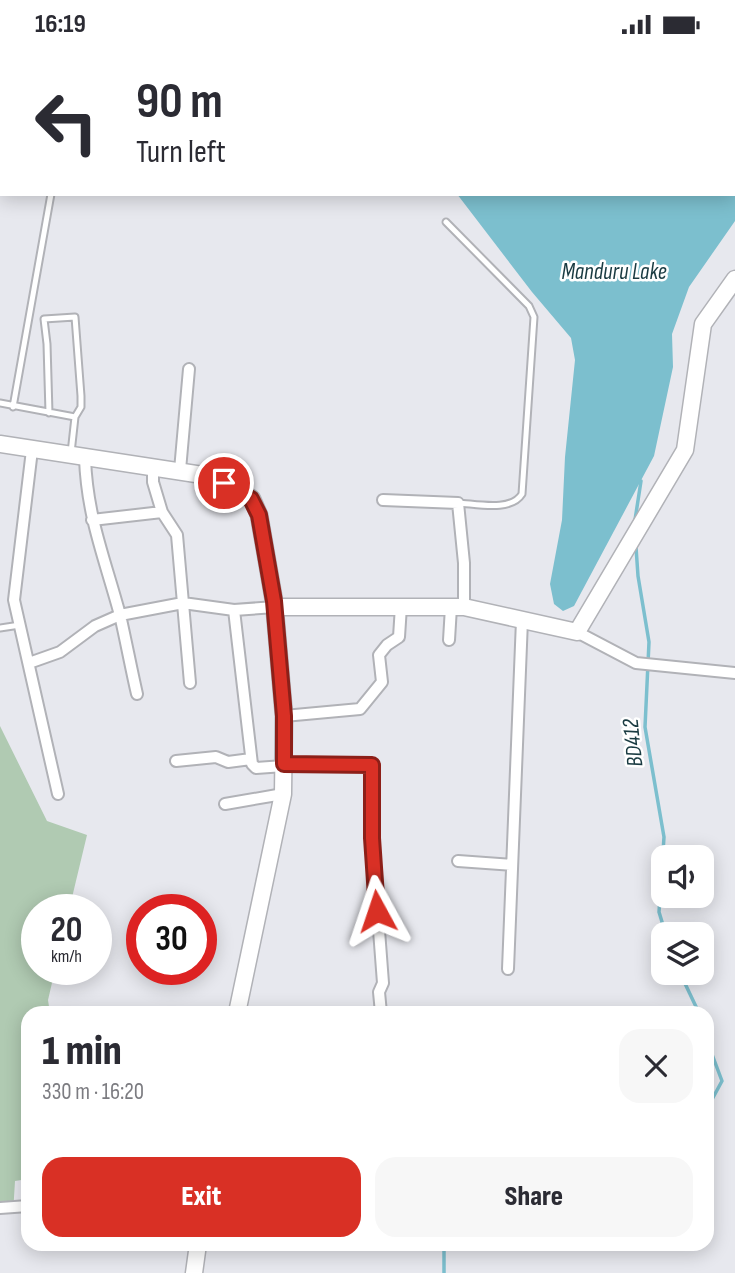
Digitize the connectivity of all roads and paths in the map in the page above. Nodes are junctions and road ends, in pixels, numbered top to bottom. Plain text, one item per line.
1 (51, 196) edge
2 (446, 222) dead end
3 (735, 279) edge
4 (189, 369) dead end
5 (0, 405) edge
6 (13, 407) junction
7 (49, 412) junction
8 (75, 417) junction
9 (0, 444) edge
10 (32, 450) junction
11 (78, 457) junction
12 (153, 466) junction
13 (180, 470) junction
14 (383, 500) dead end
15 (458, 503) junction
16 (162, 512) junction
17 (92, 520) junction
18 (183, 603) junction
19 (275, 607) junction
20 (457, 607) junction
21 (401, 609) junction
22 (234, 610) junction
23 (120, 615) junction
24 (522, 620) junction
25 (20, 625) junction
26 (0, 628) edge
27 (577, 632) junction
28 (449, 640) dead end
29 (29, 663) junction
30 (735, 673) edge
31 (190, 683) dead end
32 (137, 694) dead end
33 (284, 716) junction
34 (251, 759) junction
35 (176, 761) dead end
36 (284, 765) junction
37 (58, 794) dead end
38 (283, 794) junction
39 (225, 804) dead end
40 (458, 861) dead end
41 (512, 865) junction
42 (508, 969) dead end
43 (238, 1006) edge
44 (380, 1006) edge
45 (21, 1206) edge
46 (0, 1208) edge
47 (197, 1251) edge
48 (194, 1273) edge

1 - 6 lane
2 - 15 lane
3 - 27 main road
4 - 13 street
5 - 6 lane
6 - 7 lane
7 - 8 lane
7 - 8 lane
8 - 11 lane
9 - 10 main road
10 - 11 main road
10 - 25 street
11 - 12 main road
11 - 17 street
12 - 13 main road
12 - 16 street
13 - 19 main road
14 - 15 street
15 - 20 street
16 - 17 street
16 - 18 street
17 - 23 street
18 - 22 street
18 - 23 street
18 - 31 street
19 - 21 main road
19 - 22 street
19 - 33 main road
20 - 21 main road
20 - 24 main road
20 - 28 street
21 - 33 street
22 - 34 street
23 - 29 street
23 - 32 street
24 - 27 main road
24 - 41 street
25 - 26 lane
25 - 29 street
27 - 30 street
29 - 37 street
33 - 36 main road
34 - 35 street
34 - 36 street
36 - 38 main road
36 - 44 street
38 - 39 street
38 - 43 main road
40 - 41 street
41 - 42 street
45 - 46 street
47 - 48 main road

